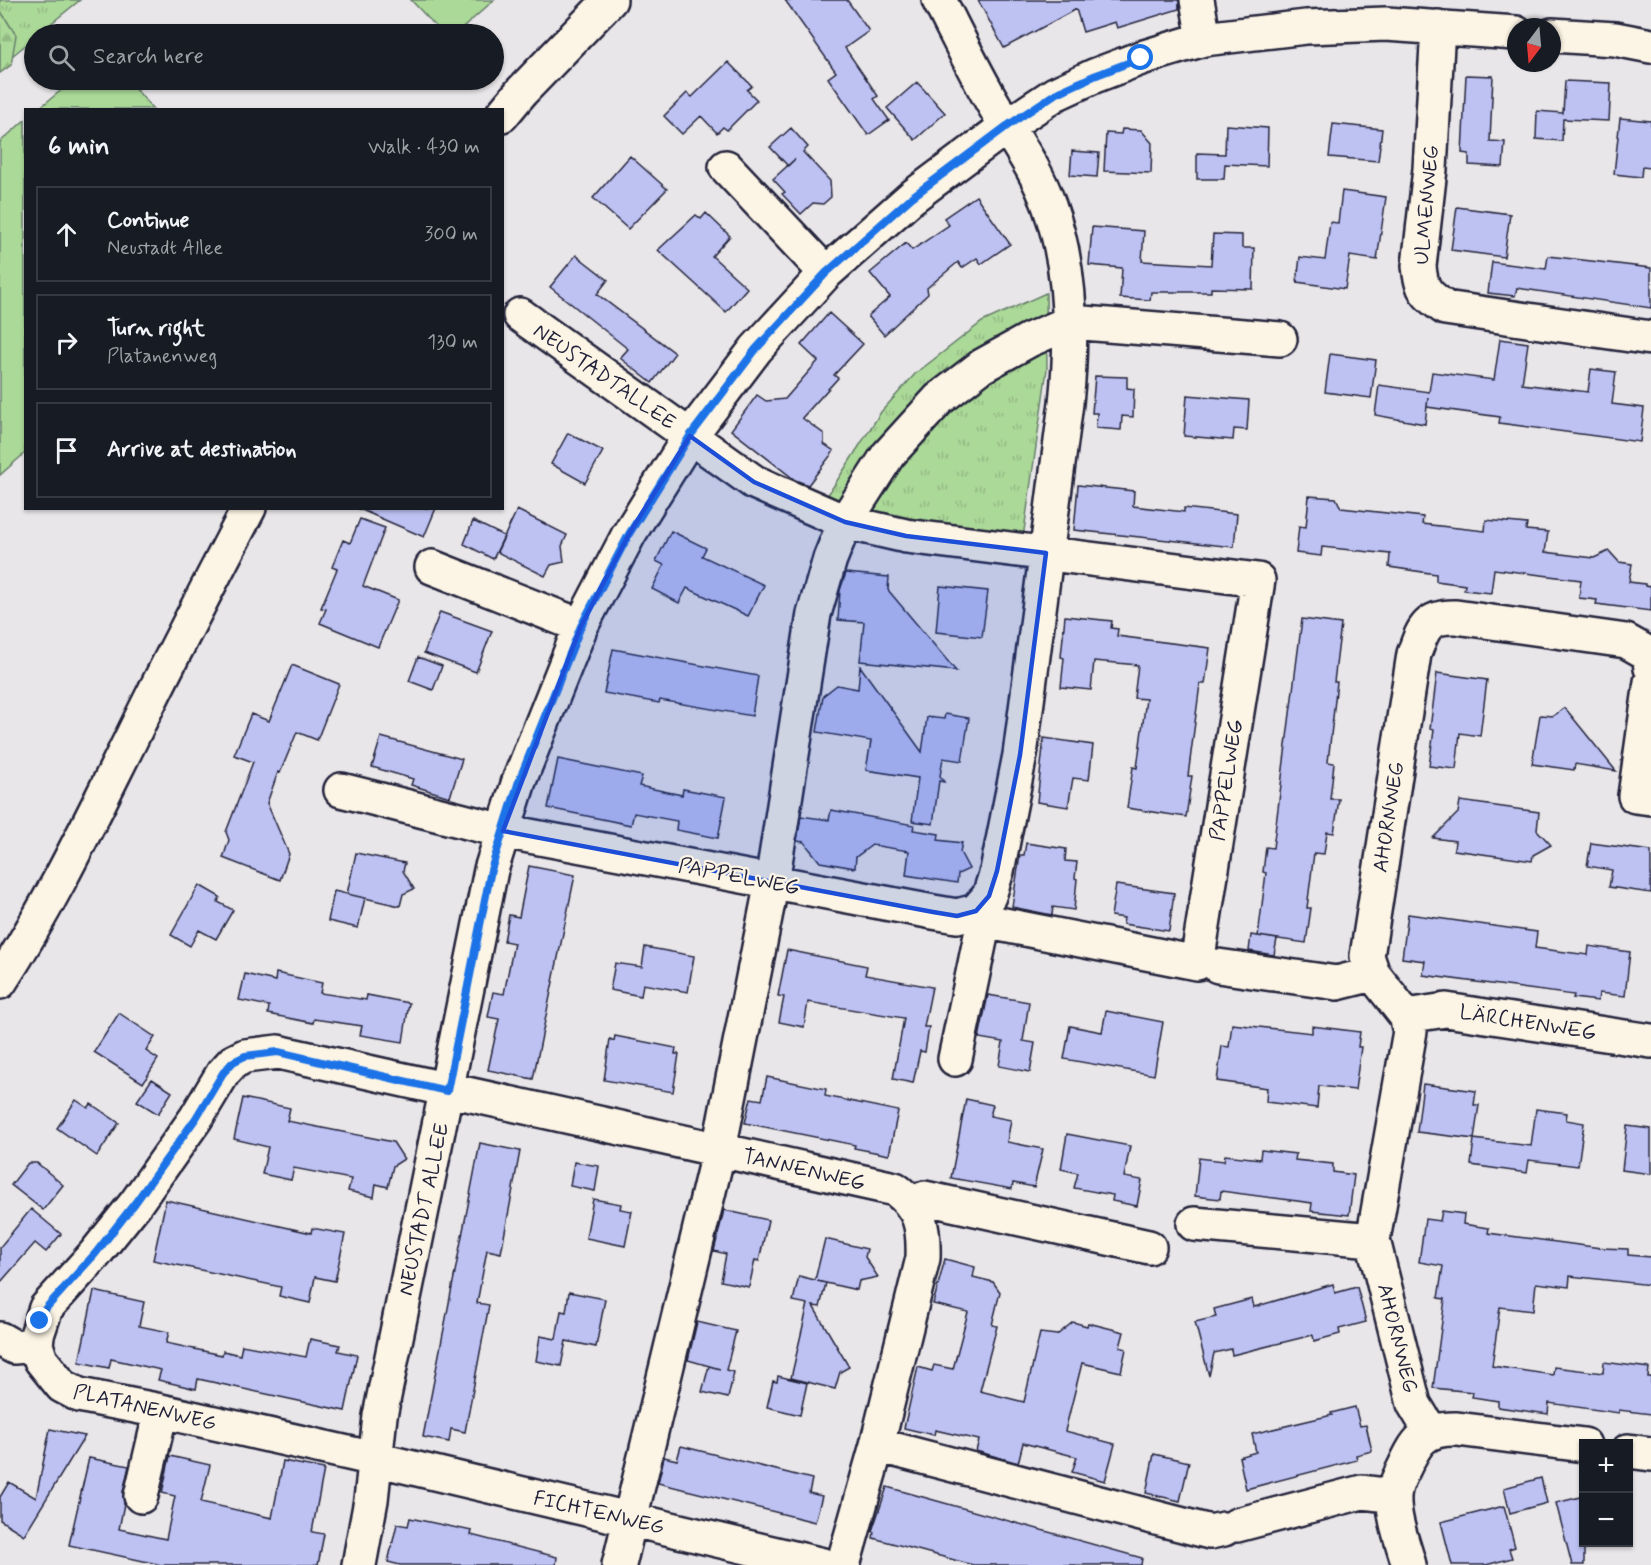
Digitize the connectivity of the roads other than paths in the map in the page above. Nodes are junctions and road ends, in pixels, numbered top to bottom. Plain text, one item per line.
1 (610, 0) edge
2 (939, 0) edge
3 (1197, 0) edge
4 (1438, 27) junction
5 (1507, 32) edge
6 (1561, 36) edge
7 (1204, 39) junction
8 (1651, 46) edge
9 (504, 113) edge
10 (1007, 126) junction
11 (726, 167) dead end
12 (826, 273) junction
13 (520, 315) dead end
14 (1071, 322) junction
15 (1651, 338) edge
16 (1280, 339) dead end
17 (690, 436) junction
18 (248, 510) edge
19 (845, 522) junction
20 (1046, 553) junction
21 (432, 567) dead end
22 (581, 626) junction
23 (1651, 668) edge
24 (1651, 682) edge
25 (341, 790) dead end
26 (1651, 798) edge
27 (503, 831) junction
28 (772, 882) junction
29 (980, 916) junction
30 (1218, 966) dead end
31 (1373, 974) junction
32 (0, 982) edge
33 (1406, 1016) junction
34 (1651, 1041) edge
35 (955, 1059) dead end
36 (447, 1091) junction
37 (719, 1149) junction
38 (913, 1204) junction
39 (1194, 1224) dead end
40 (1374, 1240) junction
41 (1149, 1247) dead end
42 (0, 1339) edge
43 (36, 1346) junction
44 (161, 1411) junction
45 (1431, 1432) junction
46 (877, 1444) junction
47 (1579, 1444) edge
48 (1633, 1452) edge
49 (1651, 1454) edge
50 (375, 1459) junction
51 (141, 1496) dead end
52 (1394, 1496) junction
53 (631, 1519) junction
54 (359, 1565) edge
55 (619, 1565) edge
56 (823, 1565) edge
57 (843, 1565) edge
58 (1409, 1565) edge

1 - 9 street
2 - 10 street
3 - 7 street
4 - 5 street, NEUSTADT ALLEE
4 - 7 street, NEUSTADT ALLEE
4 - 15 street, ULMENWEG
6 - 8 street
7 - 10 street, NEUSTADT ALLEE
10 - 12 street, NEUSTADT ALLEE
10 - 14 street
11 - 12 street
12 - 17 street, NEUSTADT ALLEE
13 - 17 street, NEUSTADTALLEE
14 - 16 street
14 - 19 street
14 - 20 street
17 - 19 street, PAPPELWEG
17 - 22 street, NEUSTADT ALLEE
18 - 32 street
19 - 20 street, PAPPELWEG
19 - 28 street
20 - 29 street
20 - 29 street, PAPPELWEG
21 - 22 street
22 - 27 street, NEUSTADT ALLEE
23 - 31 street, AHORNWEG
24 - 26 street
25 - 27 street, PAPPELWEG
27 - 28 street, PAPPELWEG
27 - 36 street, NEUSTADT ALLEE
28 - 29 street, PAPPELWEG
28 - 37 street
29 - 35 street
30 - 31 street
31 - 33 street, AHORNWEG
33 - 34 street, LÄRCHENWEG
33 - 40 street, AHORNWEG
36 - 37 street, TANNENWEG
36 - 43 street
36 - 50 street, NEUSTADT ALLEE
37 - 38 street, TANNENWEG
37 - 53 street
38 - 41 street
38 - 46 street
39 - 40 street
40 - 45 street, AHORNWEG
42 - 43 street
43 - 44 street, PLATANENWEG
44 - 50 street, PLATANENWEG
44 - 51 street
45 - 47 street
45 - 52 street
46 - 52 street
46 - 57 street
48 - 49 street
50 - 53 street, FICHTENWEG
50 - 54 street, NEUSTADT ALLEE
52 - 58 street
53 - 55 street
53 - 56 street, FICHTENWEG

